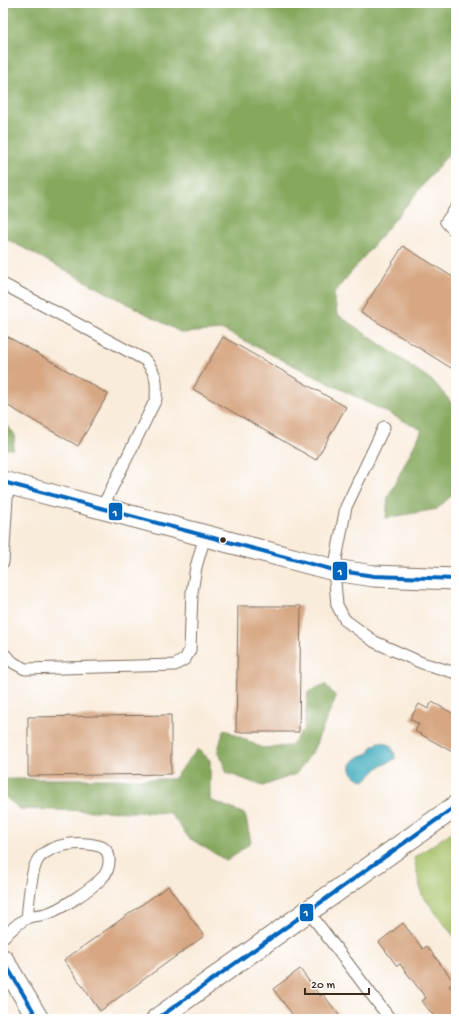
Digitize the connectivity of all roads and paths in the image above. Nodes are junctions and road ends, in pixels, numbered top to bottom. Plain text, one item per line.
1 (456, 208) edge
2 (456, 233) edge
3 (3, 284) edge
4 (384, 427) dead end
5 (5, 482) edge
6 (102, 508) junction
7 (205, 536) junction
8 (3, 562) edge
9 (334, 570) junction
10 (456, 579) edge
11 (3, 653) edge
12 (456, 673) edge
13 (456, 806) edge
14 (308, 911) junction
15 (27, 918) junction
16 (3, 937) edge
17 (3, 960) edge
18 (38, 1019) edge
19 (157, 1019) edge
20 (390, 1019) edge

1 - 2 lane
3 - 6 lane
4 - 9 lane
5 - 6 street
5 - 8 lane
6 - 7 street
7 - 9 street
7 - 11 lane
9 - 10 street
9 - 12 lane
13 - 14 street
14 - 19 street
14 - 20 lane
15 - 15 lane
15 - 16 lane
17 - 18 street

